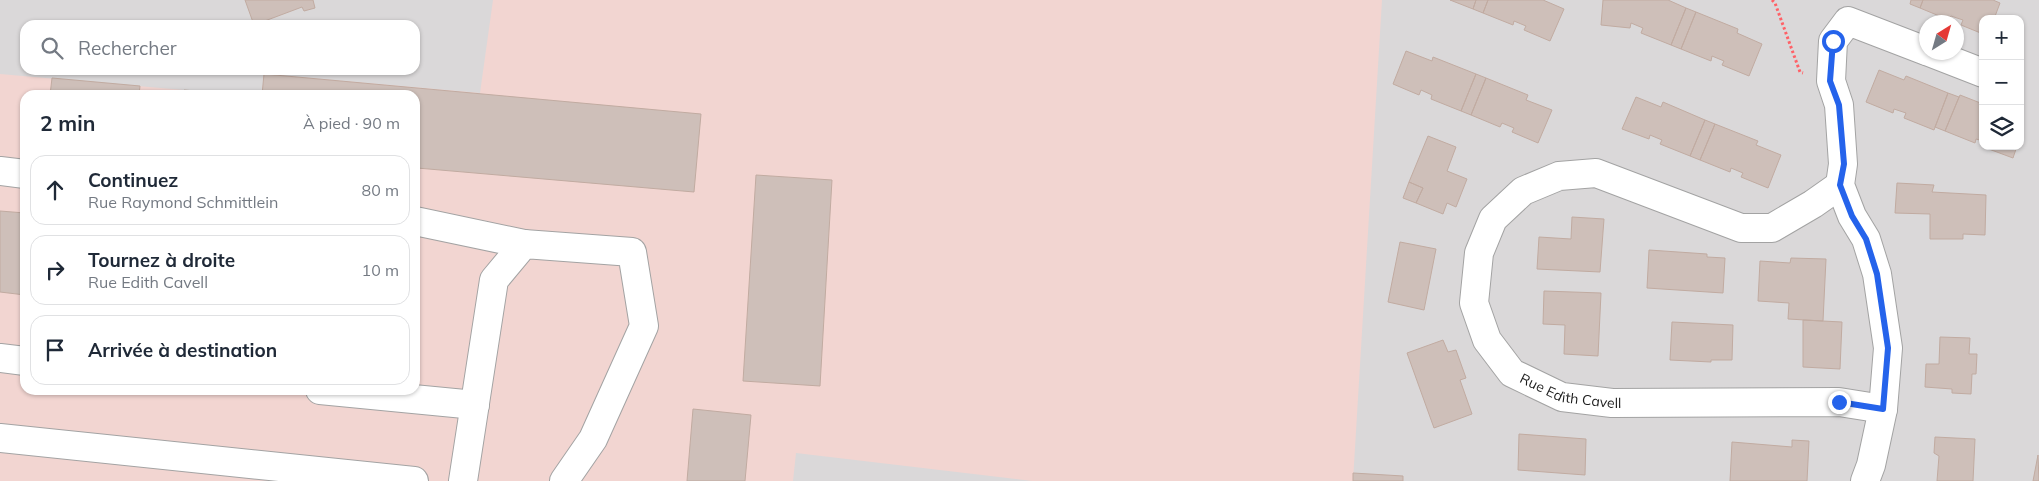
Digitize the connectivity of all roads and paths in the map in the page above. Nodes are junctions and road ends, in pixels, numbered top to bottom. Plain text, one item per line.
1 (1772, 0) edge
2 (1919, 49) edge
3 (1949, 60) edge
4 (1979, 71) edge
5 (1830, 81) junction
6 (0, 171) edge
7 (20, 173) edge
8 (1840, 185) junction
9 (420, 222) edge
10 (524, 244) junction
11 (0, 358) edge
12 (20, 360) edge
13 (368, 395) edge
14 (475, 406) junction
15 (1883, 409) junction
16 (0, 438) edge
17 (414, 481) edge
18 (463, 481) edge
19 (564, 481) edge
20 (1865, 481) edge

1 - 5 path
2 - 5 street
3 - 4 street
5 - 8 street
6 - 7 street
8 - 15 street
8 - 15 street, Rue Edith Cavell
9 - 10 street
10 - 14 street
10 - 19 street
11 - 12 street
13 - 14 street
14 - 18 street
15 - 20 street
16 - 17 street

